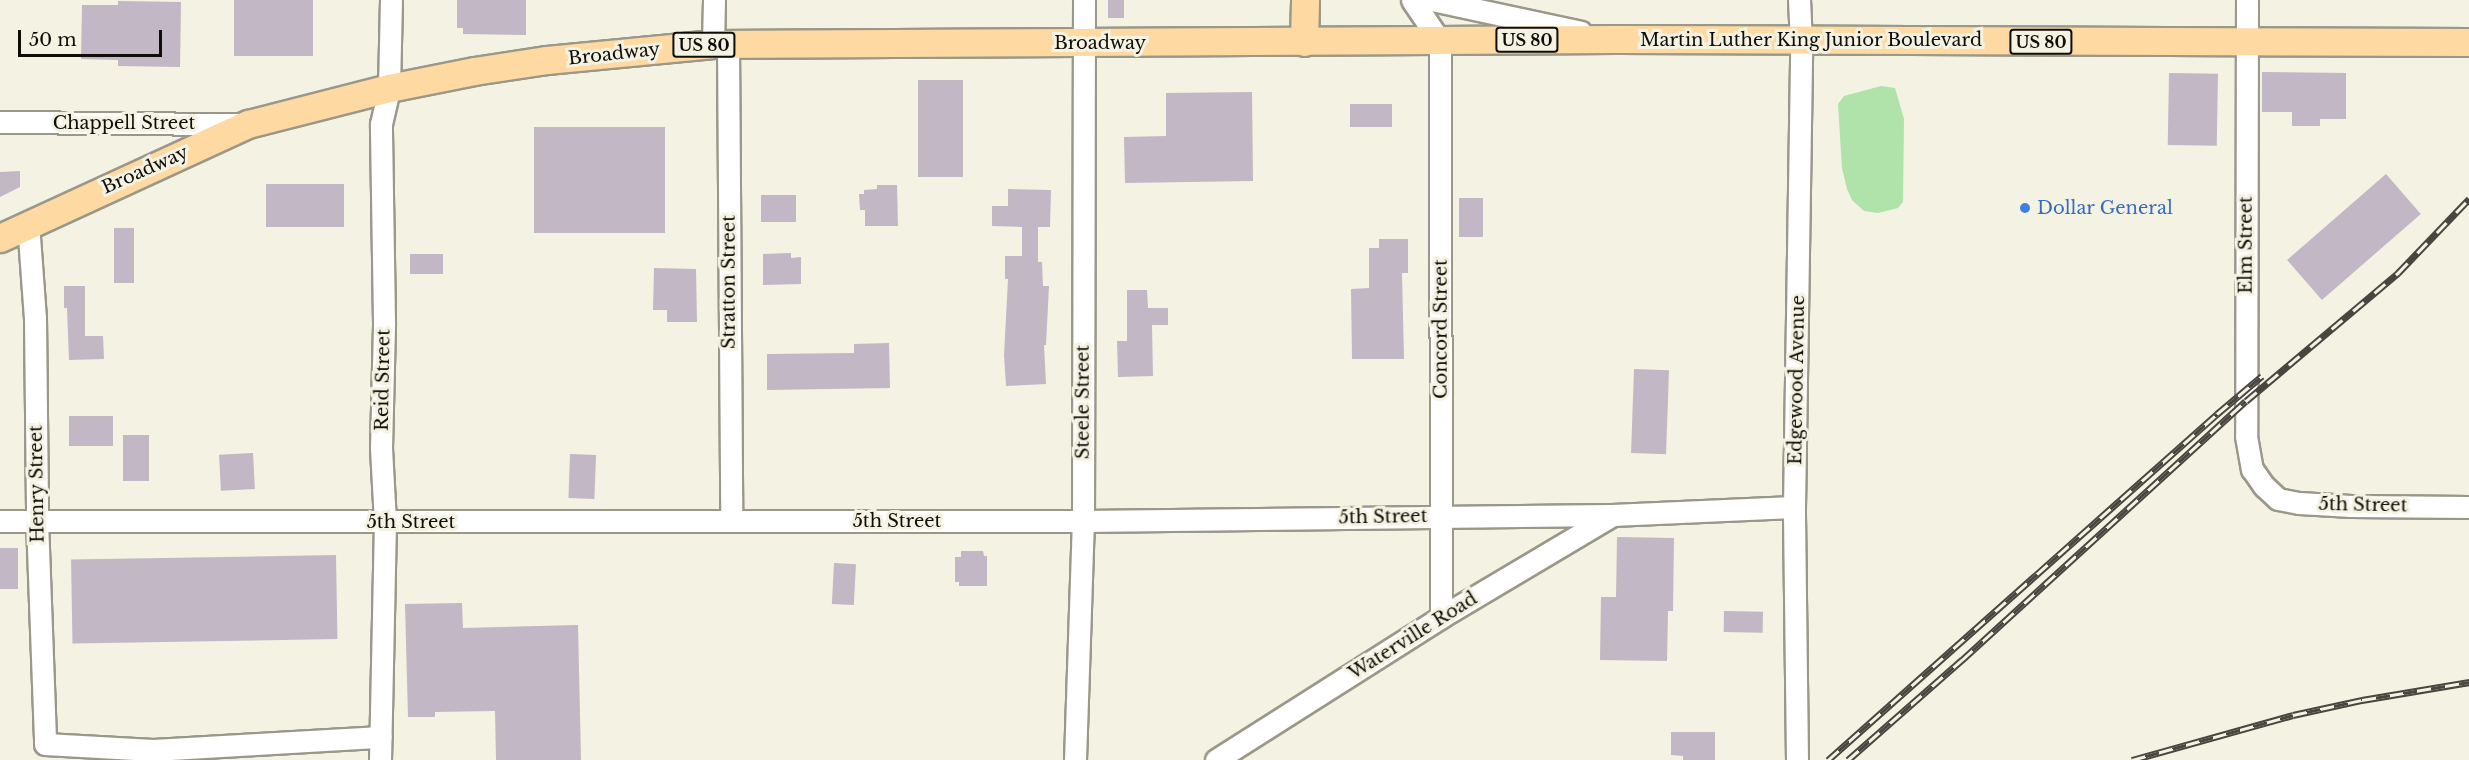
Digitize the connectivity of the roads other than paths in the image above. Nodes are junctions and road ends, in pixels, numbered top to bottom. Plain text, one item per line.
1 (391, 0) edge
2 (714, 0) edge
3 (1084, 0) edge
4 (1305, 0) edge
5 (1412, 0) edge
6 (1432, 0) edge
7 (1799, 0) edge
8 (2247, 0) edge
9 (1614, 39) junction
10 (1440, 41) junction
11 (1304, 42) junction
12 (1801, 42) junction
13 (2469, 42) edge
14 (1085, 43) junction
15 (2247, 43) junction
16 (721, 44) junction
17 (389, 88) junction
18 (0, 123) edge
19 (248, 124) junction
20 (28, 223) junction
21 (0, 238) edge
22 (2264, 486) joint
23 (1794, 507) junction
24 (2469, 507) edge
25 (1611, 515) junction
26 (1442, 516) junction
27 (731, 520) junction
28 (0, 521) edge
29 (1083, 521) junction
30 (37, 522) junction
31 (385, 522) junction
32 (1441, 617) junction
33 (381, 737) junction
34 (380, 760) edge
35 (1076, 760) edge
36 (1216, 760) edge
37 (1797, 760) edge

1 - 17 street, Reid Street
2 - 16 street, Stratton Street
3 - 14 street, Steele Street
4 - 11 main road
5 - 10 street
6 - 9 street
7 - 12 street, Edgewood Avenue
8 - 15 street, Elm Street
9 - 10 main road, Martin Luther King Junior Boulevard / US 80
9 - 12 main road, Martin Luther King Junior Boulevard / US 80
10 - 11 main road, Broadway / US 80
10 - 26 street, Concord Street
11 - 14 main road, Broadway / US 80
12 - 15 main road, Martin Luther King Junior Boulevard / US 80
12 - 23 street, Edgewood Avenue
13 - 15 main road, Martin Luther King Junior Boulevard / US 80
14 - 16 main road, Broadway / US 80
14 - 29 street, Steele Street
15 - 22 street, Elm Street
16 - 17 main road, Broadway / US 80
16 - 27 street, Stratton Street
17 - 19 main road, Broadway / US 80
17 - 31 street, Reid Street
18 - 19 street, Chappell Street
19 - 20 main road, Broadway / US 80
20 - 21 main road, Broadway / US 80
20 - 30 street, Henry Street
22 - 24 street, 5th Street
23 - 25 street, 5th Street
23 - 37 street, Edgewood Avenue
25 - 26 street, 5th Street
25 - 32 street, Waterville Road
26 - 29 street, 5th Street
26 - 32 street, Concord Street
27 - 29 street, 5th Street
27 - 31 street, 5th Street
28 - 30 street, 5th Street
29 - 35 street, Steele Street
30 - 31 street, 5th Street
30 - 33 street, Henry Street
31 - 33 street, Reid Street
32 - 36 street, Waterville Road
33 - 34 street, Reid Street

